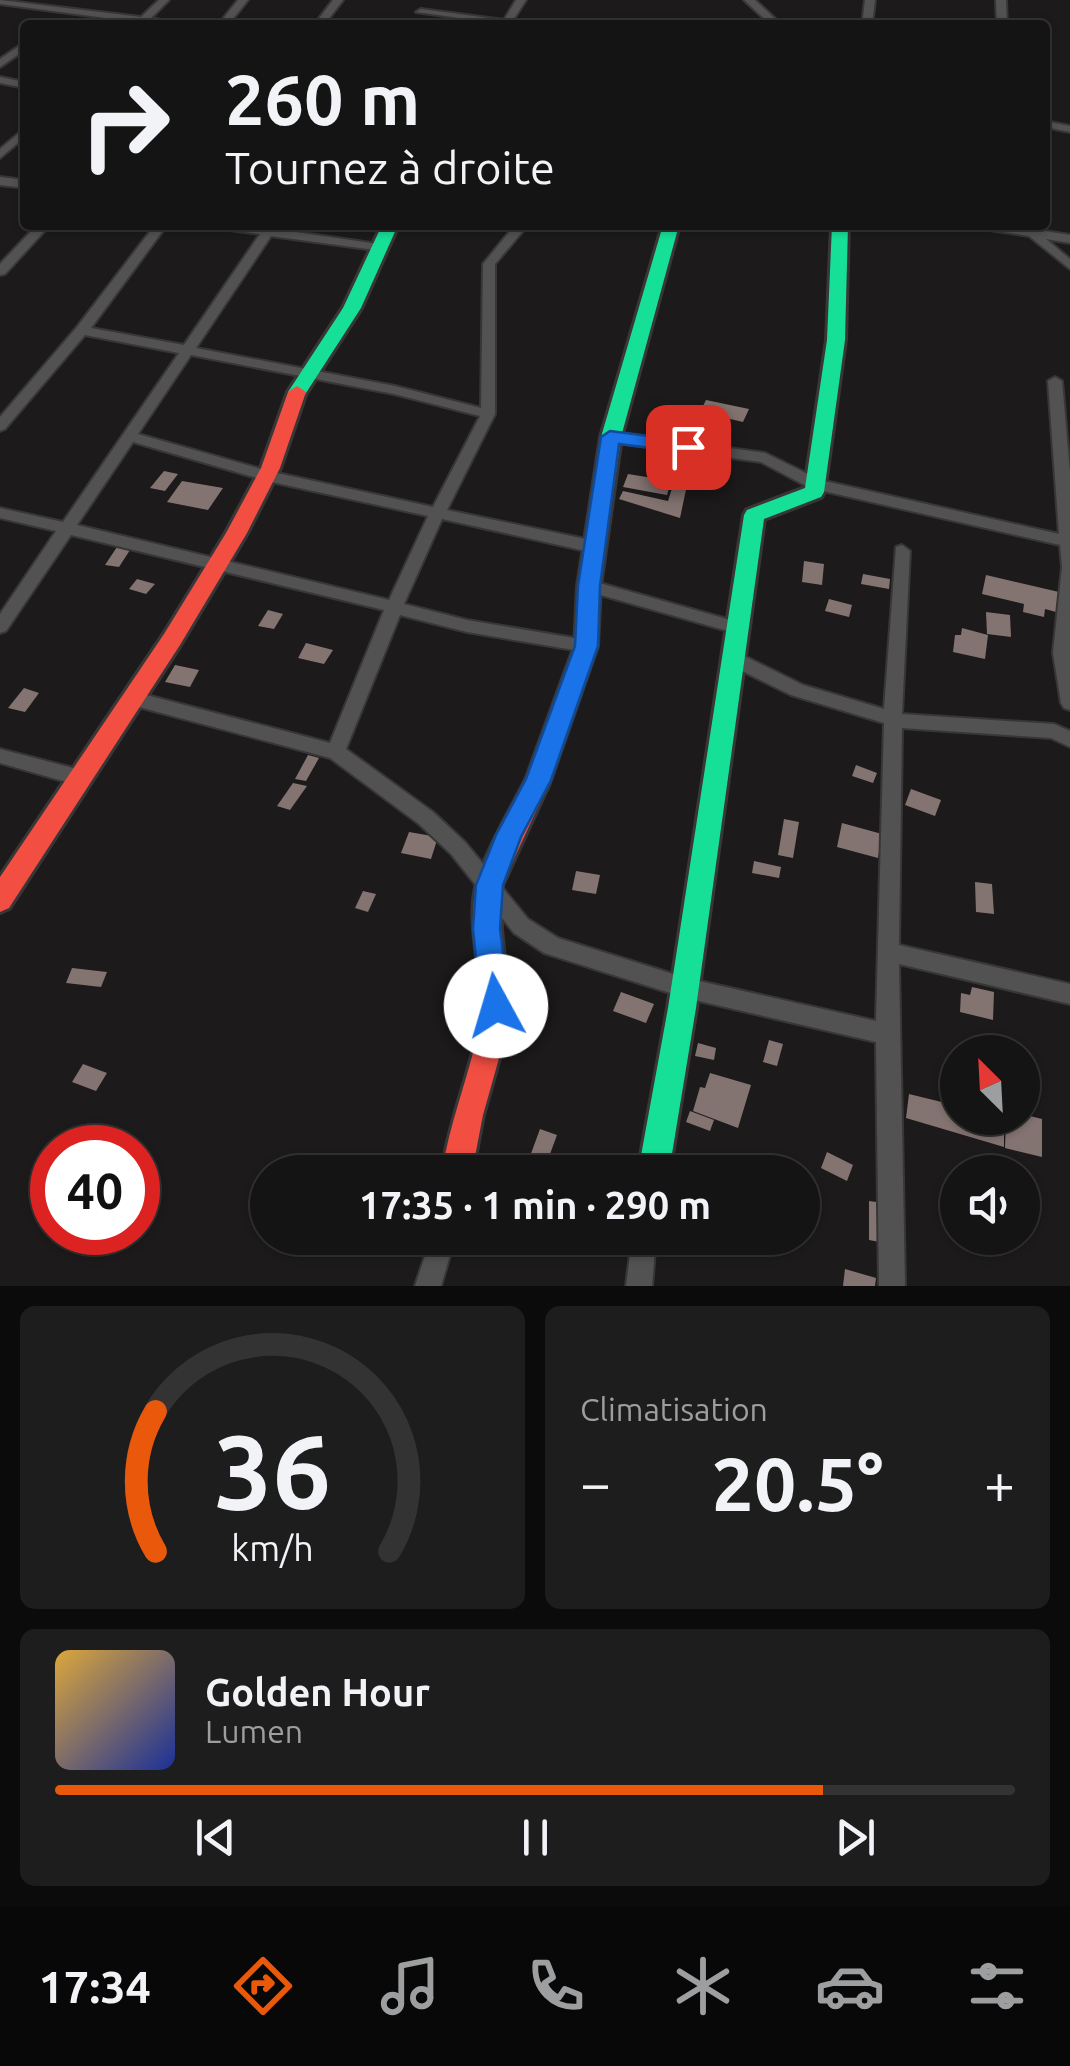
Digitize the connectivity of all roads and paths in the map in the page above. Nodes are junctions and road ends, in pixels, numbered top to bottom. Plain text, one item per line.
1 (76, 0) edge
2 (164, 0) edge
3 (243, 0) edge
4 (338, 0) edge
5 (429, 0) edge
6 (749, 0) edge
7 (0, 1) edge
8 (68, 10) junction
9 (421, 12) junction
10 (56, 20) edge
11 (128, 20) edge
12 (142, 20) edge
13 (226, 20) edge
14 (323, 20) edge
15 (414, 20) edge
16 (478, 20) edge
17 (771, 20) edge
18 (20, 49) edge
19 (0, 64) edge
20 (20, 136) edge
21 (0, 155) edge
22 (39, 230) edge
23 (158, 230) edge
24 (269, 230) edge
25 (281, 230) edge
26 (387, 230) edge
27 (518, 230) edge
28 (669, 230) edge
29 (840, 230) edge
30 (1029, 230) edge
31 (1032, 230) edge
32 (1070, 240) edge
33 (378, 248) junction
34 (1070, 266) edge
35 (0, 271) edge
36 (82, 330) junction
37 (188, 351) junction
38 (309, 374) junction
39 (1056, 381) dead end
40 (488, 414) junction
41 (0, 426) edge
42 (127, 436) junction
43 (610, 437) junction
44 (267, 476) junction
45 (815, 484) junction
46 (436, 512) junction
47 (0, 513) edge
48 (69, 528) junction
49 (1068, 541) edge
50 (595, 547) junction
51 (902, 551) dead end
52 (214, 564) junction
53 (589, 586) junction
54 (393, 606) junction
55 (0, 626) edge
56 (735, 626) junction
57 (586, 646) junction
58 (734, 659) junction
59 (135, 699) junction
60 (1070, 703) edge
61 (893, 719) junction
62 (1070, 740) edge
63 (336, 752) junction
64 (0, 756) edge
65 (77, 777) junction
66 (489, 885) junction
67 (0, 900) edge
68 (889, 952) junction
69 (686, 988) junction
70 (1070, 994) edge
71 (887, 1034) junction
72 (460, 1155) edge
73 (656, 1155) edge
74 (438, 1255) edge
75 (643, 1255) edge
76 (428, 1286) edge
77 (640, 1286) edge
78 (892, 1286) edge

1 - 8 street
2 - 12 street
3 - 13 street
4 - 14 street
5 - 9 street
6 - 17 street
7 - 8 street
8 - 10 street
8 - 11 street
9 - 15 street
9 - 16 street
18 - 19 street
20 - 21 street
22 - 35 street
23 - 36 street
24 - 37 street
25 - 33 street
26 - 33 street
27 - 40 street
28 - 43 street
29 - 45 street
30 - 34 street
31 - 32 street
33 - 38 street
36 - 37 street
36 - 41 street
37 - 38 street
37 - 42 street
38 - 40 street
38 - 44 street
39 - 49 street
40 - 46 street
42 - 44 street
42 - 48 street
43 - 45 street
43 - 50 street
44 - 46 street
44 - 52 street
45 - 49 street
45 - 56 street
46 - 50 street
46 - 54 street
47 - 48 street
48 - 52 street
48 - 55 street
49 - 60 street
50 - 53 street
51 - 61 street
52 - 54 street
52 - 59 street
53 - 56 street
53 - 57 street
54 - 57 street
54 - 63 street
56 - 58 street
57 - 66 street
58 - 61 street
58 - 69 street
59 - 63 street
59 - 65 street
61 - 62 street
61 - 68 street
63 - 66 street
64 - 65 street
65 - 67 street
66 - 69 street
66 - 72 street
68 - 70 street
68 - 71 street
69 - 71 street
69 - 73 street
71 - 78 street
74 - 76 street
75 - 77 street

